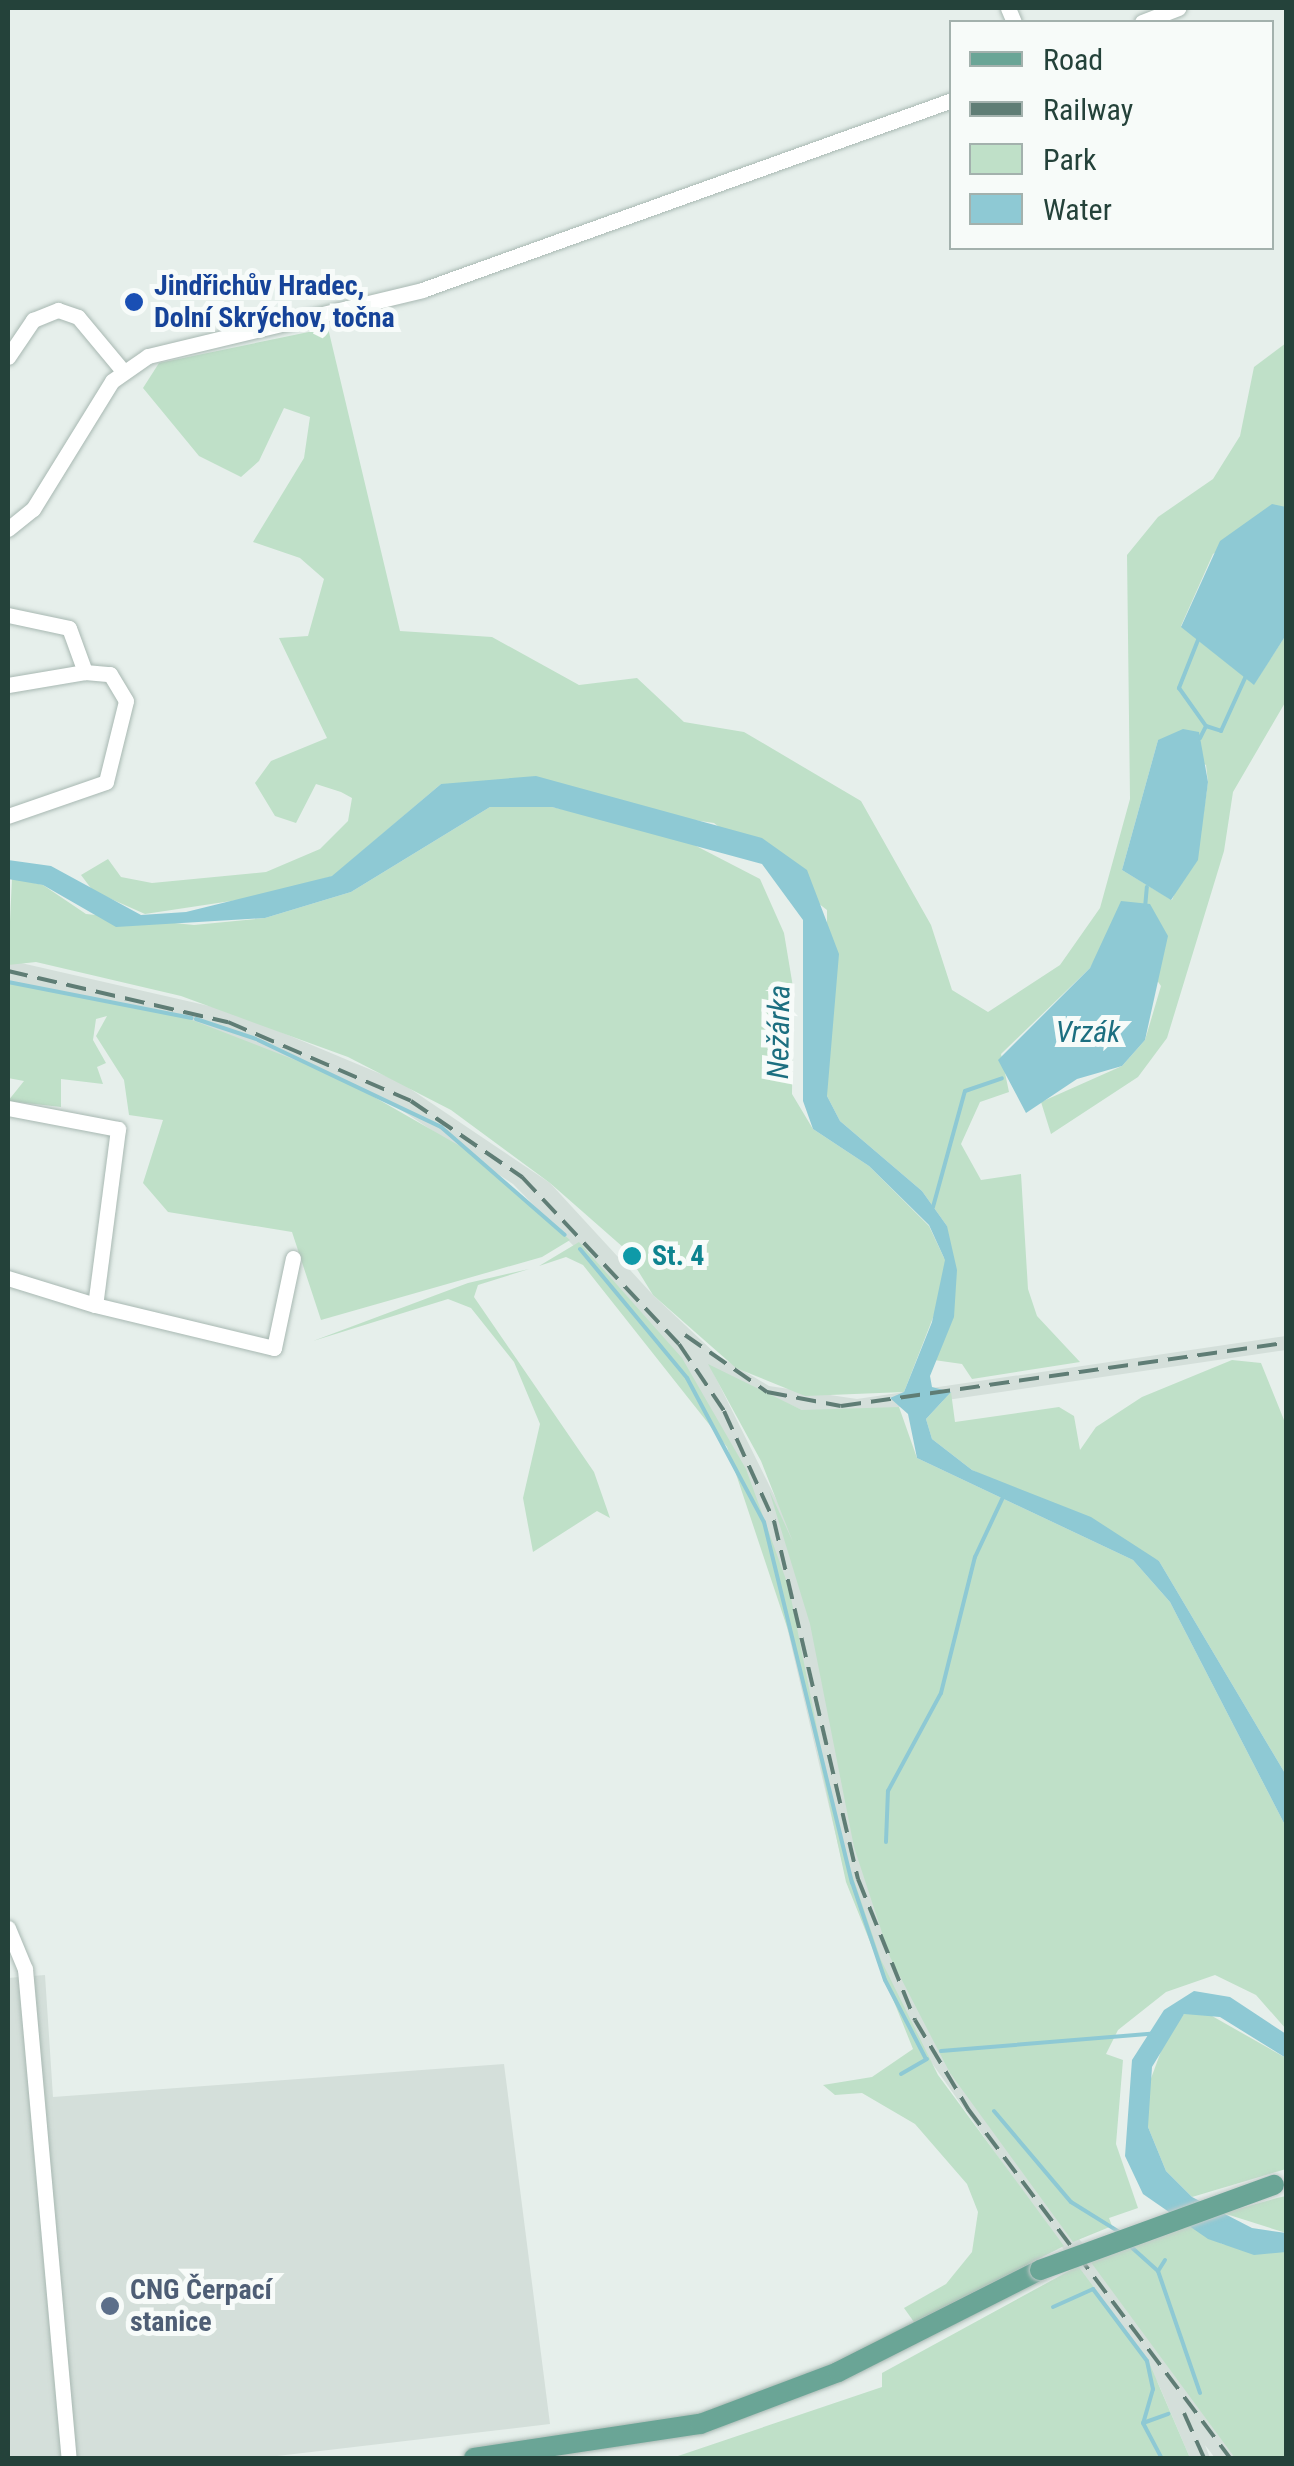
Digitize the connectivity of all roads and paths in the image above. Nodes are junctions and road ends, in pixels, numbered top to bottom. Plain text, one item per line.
1 (1178, 8) edge
2 (1147, 20) edge
3 (949, 101) edge
4 (8, 357) edge
5 (123, 371) junction
6 (8, 529) edge
7 (8, 615) edge
8 (85, 672) junction
9 (8, 684) edge
10 (8, 816) edge
11 (8, 1108) edge
12 (293, 1258) dead end
13 (8, 1278) edge
14 (94, 1305) junction
15 (8, 1928) edge
16 (1280, 2184) edge
17 (69, 2458) edge
18 (474, 2458) edge

1 - 2 street
3 - 5 street
4 - 5 street
5 - 6 street
7 - 8 street
8 - 9 street
8 - 10 street
11 - 14 street
12 - 14 street
13 - 14 street
15 - 17 street
16 - 18 main road, bridge

